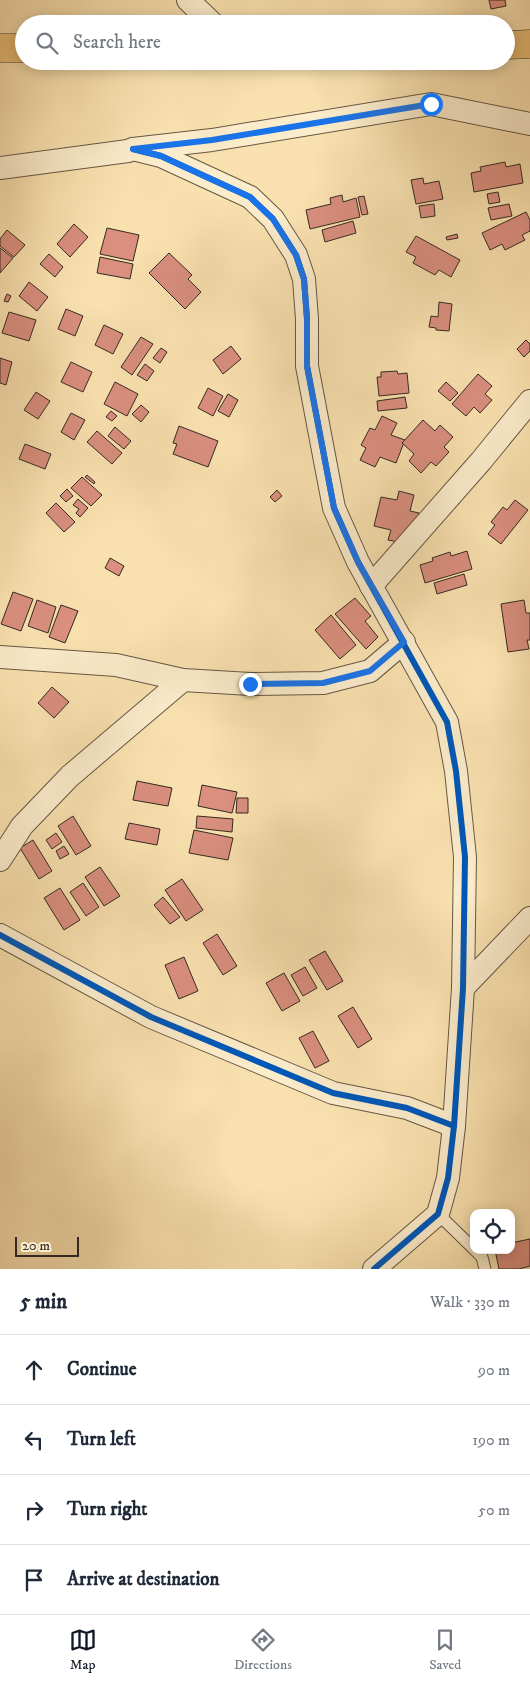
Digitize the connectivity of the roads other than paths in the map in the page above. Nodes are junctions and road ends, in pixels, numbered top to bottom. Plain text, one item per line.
1 (188, 0) edge
2 (204, 15) edge
3 (530, 44) edge
4 (515, 45) edge
5 (0, 48) edge
6 (15, 48) edge
7 (530, 124) edge
8 (133, 149) junction
9 (0, 168) edge
10 (530, 401) edge
11 (371, 586) junction
12 (404, 642) junction
13 (0, 657) edge
14 (183, 680) junction
15 (0, 860) edge
16 (530, 918) edge
17 (0, 935) edge
18 (463, 988) junction
19 (454, 1126) junction
20 (438, 1214) junction
21 (470, 1246) edge
22 (479, 1254) edge
23 (374, 1269) edge
24 (485, 1269) edge

1 - 2 street
3 - 4 highway
5 - 6 highway
7 - 8 street
8 - 9 street
8 - 11 street
10 - 11 street
11 - 12 street
12 - 14 street
12 - 18 street
13 - 14 street
14 - 15 street
16 - 18 street
17 - 19 street
18 - 19 street
19 - 20 street
20 - 21 lane
20 - 23 street
22 - 24 lane

